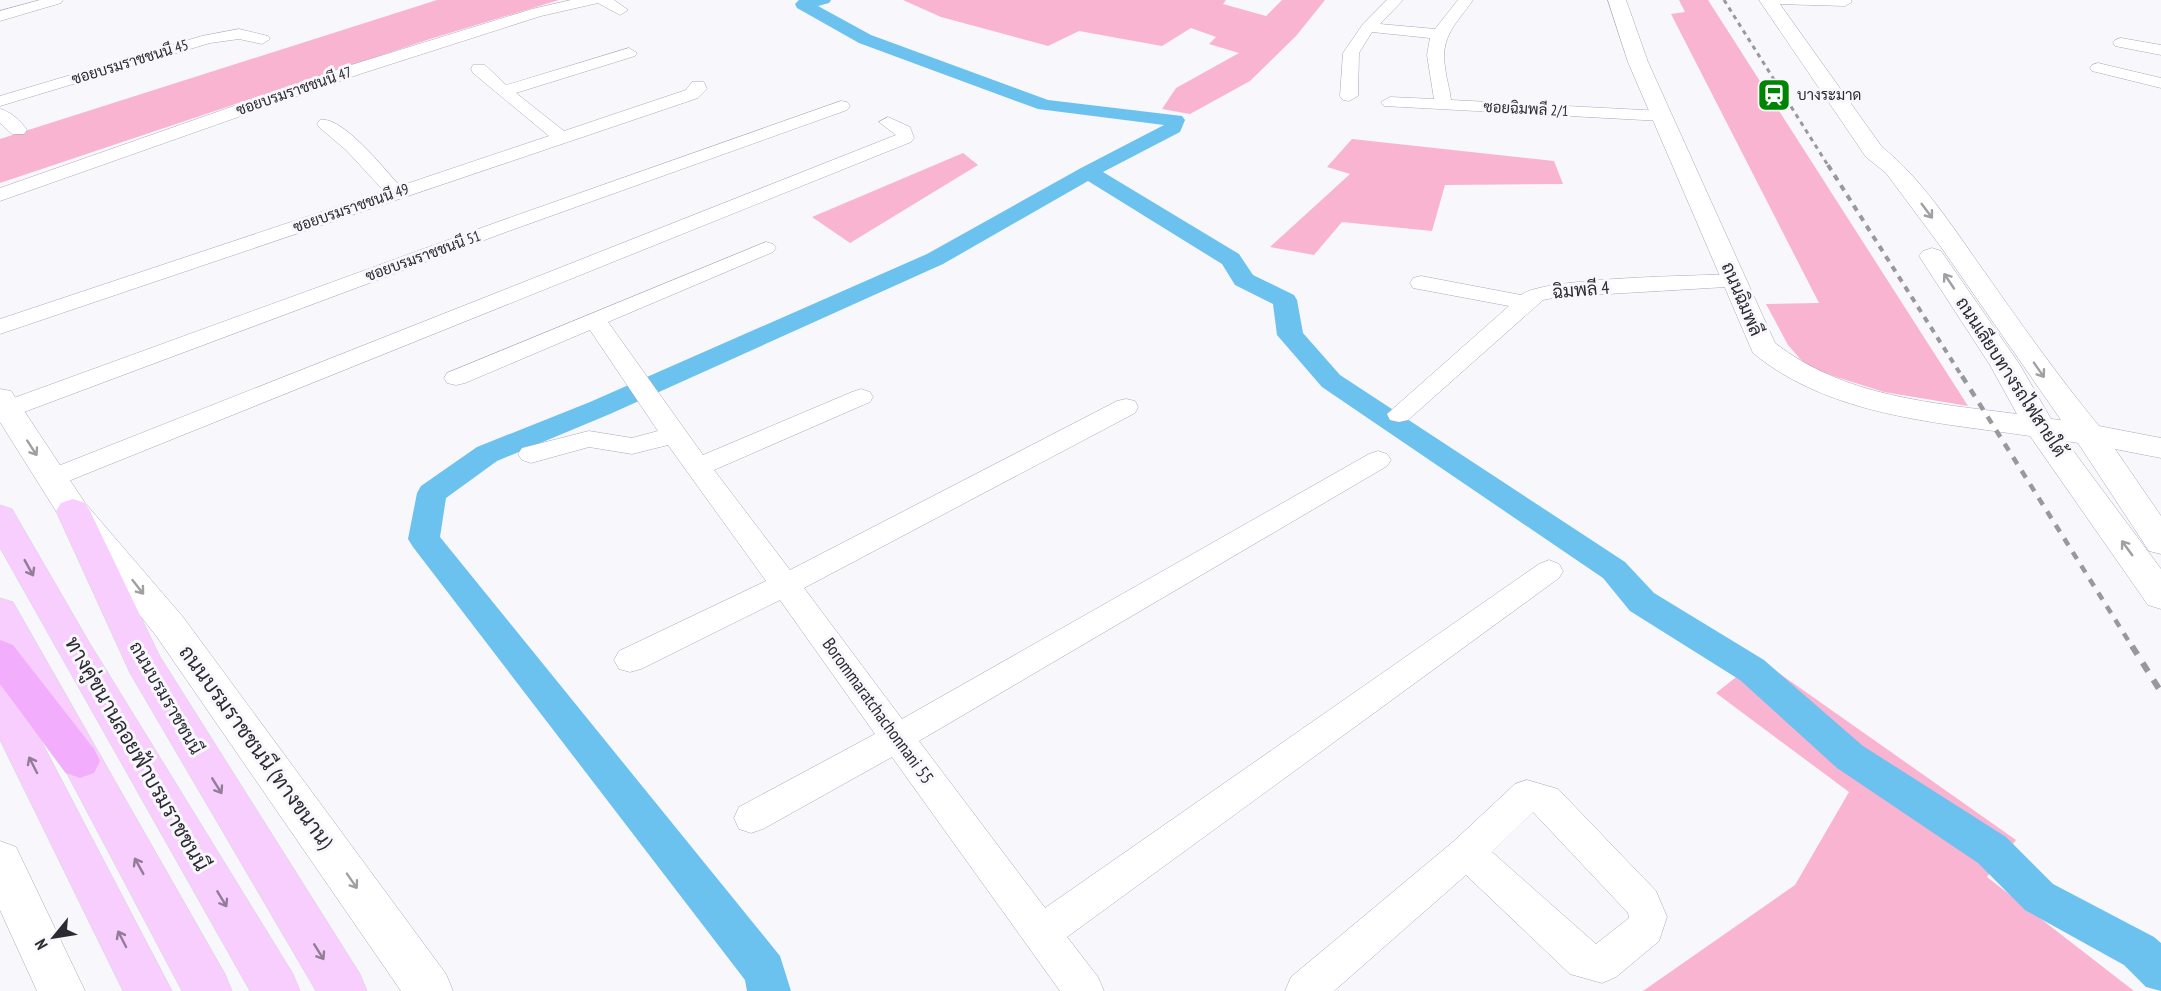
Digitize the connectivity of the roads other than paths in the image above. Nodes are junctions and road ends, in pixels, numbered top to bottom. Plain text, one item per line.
1 (56, 0) edge
2 (592, 0) edge
3 (603, 0) edge
4 (1396, 0) edge
5 (1466, 0) edge
6 (1617, 0) edge
7 (1768, 0) edge
8 (1776, 0) edge
9 (1844, 0) edge
10 (620, 10) dead end
11 (0, 16) edge
12 (1368, 27) junction
13 (1437, 34) junction
14 (262, 39) dead end
15 (2121, 43) dead end
16 (2161, 50) edge
17 (629, 52) dead end
18 (2098, 68) dead end
19 (479, 69) dead end
20 (2161, 83) edge
21 (698, 86) dead end
22 (35, 90) junction
23 (503, 91) junction
24 (1349, 96) dead end
25 (1443, 99) dead end
26 (0, 101) edge
27 (1390, 102) dead end
28 (51, 106) dead end
29 (841, 106) dead end
30 (0, 114) edge
31 (1662, 116) junction
32 (888, 122) dead end
33 (326, 124) dead end
34 (18, 130) dead end
35 (562, 138) junction
36 (1874, 152) junction
37 (396, 192) junction
38 (0, 195) edge
39 (766, 248) dead end
40 (1542, 272) dead end
41 (1735, 281) junction
42 (1421, 283) dead end
43 (1530, 299) junction
44 (598, 324) junction
45 (0, 327) edge
46 (456, 378) dead end
47 (861, 397) dead end
48 (3, 404) edge
49 (1126, 407) dead end
50 (1399, 414) dead end
51 (2040, 427) junction
52 (673, 433) junction
53 (2089, 435) junction
54 (2161, 448) edge
55 (531, 454) dead end
56 (1378, 459) dead end
57 (698, 467) junction
58 (52, 478) junction
59 (73, 511) junction
60 (0, 517) edge
61 (2161, 542) edge
62 (1549, 570) dead end
63 (785, 585) junction
64 (2161, 596) edge
65 (0, 612) edge
66 (0, 655) edge
67 (630, 660) dead end
68 (0, 700) edge
69 (897, 738) junction
70 (80, 761) junction
71 (751, 818) dead end
72 (1467, 852) junction
73 (0, 861) edge
74 (1041, 933) junction
75 (61, 991) edge
76 (148, 991) edge
77 (208, 991) edge
78 (276, 991) edge
79 (343, 991) edge
80 (429, 991) edge
81 (1084, 991) edge
82 (1305, 991) edge

1 - 11 street
2 - 38 street, ซอยบรมราชชนนี 47
3 - 10 street
4 - 12 street
5 - 13 street
6 - 31 main road, ถนนฉิมพลี
7 - 36 main road, ถนนเลียบทางรถไฟสายใต้
8 - 9 street
12 - 13 street
12 - 24 street
13 - 25 street
14 - 22 street, ซอยบรมราชชนนี 45
15 - 16 street
17 - 23 street
18 - 20 street
19 - 23 street
21 - 35 street, ซอยบรมราชชนนี 49
22 - 26 street, ซอยบรมราชชนนี 45
22 - 28 street
23 - 35 street
27 - 31 street, ซอยฉิมพลี 2/1
29 - 48 street, ซอยบรมราชชนนี 51
30 - 34 street
31 - 41 main road, ถนนฉิมพลี
32 - 58 street
33 - 37 street
35 - 37 street, ซอยบรมราชชนนี 49
51 -> 36 main road, ถนนเลียบทางรถไฟสายใต้
36 -> 53 main road, ถนนเลียบทางรถไฟสายใต้
37 - 45 street, ซอยบรมราชชนนี 49
39 - 44 street
40 - 43 street
41 - 43 street, ฉิมพลี 4
41 - 51 main road, ถนนฉิมพลี
42 - 43 street
43 - 50 street
44 - 46 street
44 - 52 street, Borommaratchachonnani 55
47 - 57 street
48 -> 58 main road, ถนนบรมราชชนนี
49 - 63 street
51 - 53 main road, ถนนฉิมพลี
64 -> 51 main road, ถนนเลียบทางรถไฟสายใต้
52 - 55 street
52 - 57 street, Borommaratchachonnani 55
53 - 54 main road, ถนนฉิมพลี
53 - 61 main road, ถนนเลียบทางรถไฟสายใต้
56 - 69 street
57 - 63 street, Borommaratchachonnani 55
58 - 59 main road, ถนนบรมราชชนนี
59 -> 79 main road, ถนนบรมราชชนนี
59 -> 80 main road, ถนนบรมราชชนนี (ทางขนาน)
60 -> 78 main road, ทางคู่ขนานลอยฟ้าบรมราชชนนี
62 - 74 street
63 - 67 street
63 - 69 street, Borommaratchachonnani 55
65 - 70 main road
66 - 70 highway
76 -> 68 main road
69 - 71 street
69 - 74 street, Borommaratchachonnani 55
77 -> 70 main road
72 - 72 street
72 - 82 street
73 - 75 main road
74 - 81 street, Borommaratchachonnani 55

